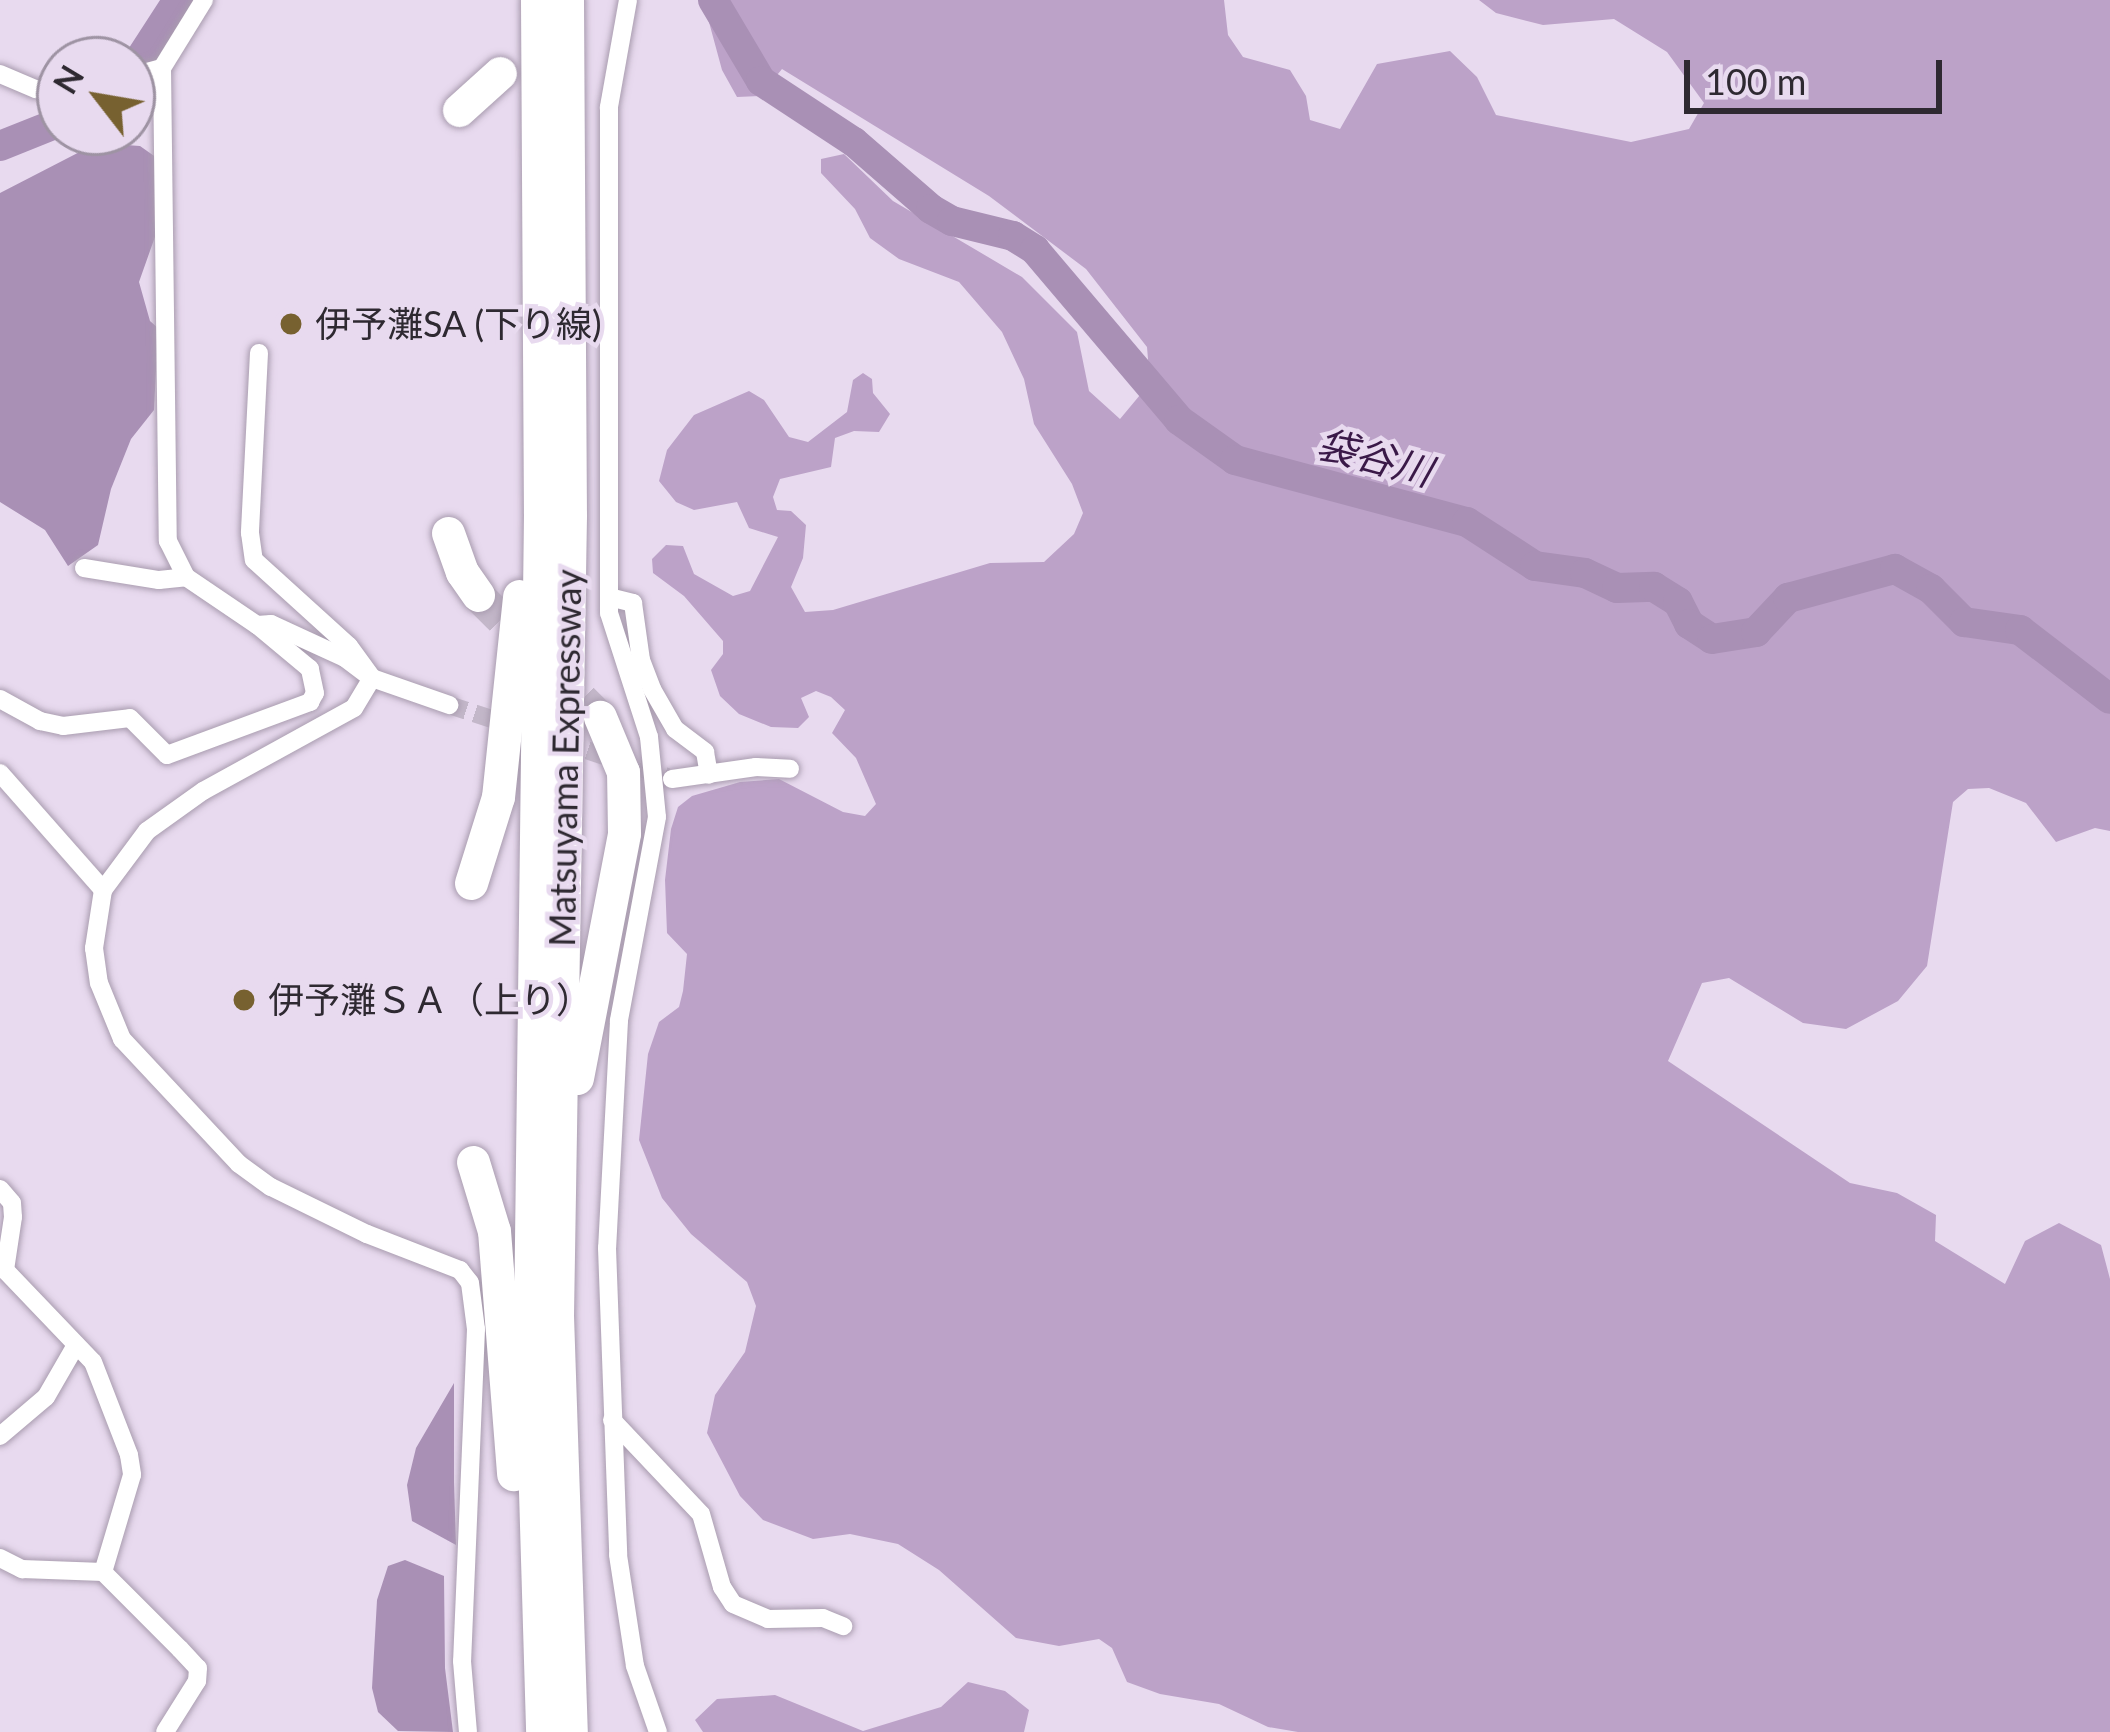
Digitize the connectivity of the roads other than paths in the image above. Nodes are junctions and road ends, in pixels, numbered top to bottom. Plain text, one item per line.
1 (204, 0) edge
2 (537, 0) edge
3 (567, 0) edge
4 (628, 0) edge
5 (162, 68) junction
6 (156, 70) edge
7 (500, 73) dead end
8 (0, 74) edge
9 (36, 89) edge
10 (458, 110) dead end
11 (540, 159) junction
12 (259, 352) dead end
13 (448, 533) dead end
14 (84, 568) dead end
15 (186, 577) junction
16 (478, 596) tunnel mouth
17 (609, 597) junction
18 (257, 625) junction
19 (372, 678) junction
20 (0, 699) edge
21 (449, 705) tunnel mouth
22 (600, 718) tunnel mouth
23 (790, 769) dead end
24 (0, 773) edge
25 (709, 775) junction
26 (672, 779) tunnel mouth
27 (471, 883) dead end
28 (104, 890) junction
29 (473, 1162) dead end
30 (0, 1189) edge
31 (76, 1345) junction
32 (612, 1420) junction
33 (0, 1436) edge
34 (562, 1480) junction
35 (3, 1564) edge
36 (103, 1572) junction
37 (843, 1626) dead end
38 (650, 1729) edge
39 (165, 1732) edge
40 (468, 1732) edge
41 (542, 1732) edge
42 (571, 1732) edge

1 - 5 street
2 - 11 highway, Matsuyama Expressway
3 - 34 highway, Matsuyama Expressway
4 - 17 street
5 - 6 street
5 - 15 street
7 - 10 highway
8 - 9 street
11 - 27 highway
11 - 41 highway, Matsuyama Expressway
12 - 19 street
13 - 16 highway
14 - 15 street
15 - 18 street
17 - 25 street
17 - 32 street
18 - 19 street
18 - 20 street
19 - 21 street
19 - 28 street
22 - 34 highway
23 - 25 street
24 - 28 street
25 - 26 street
28 - 40 street
29 - 41 highway
30 - 31 street
31 - 33 street
31 - 36 street
32 - 37 street
32 - 38 street
34 - 42 highway, Matsuyama Expressway
35 - 36 street
36 - 39 street

